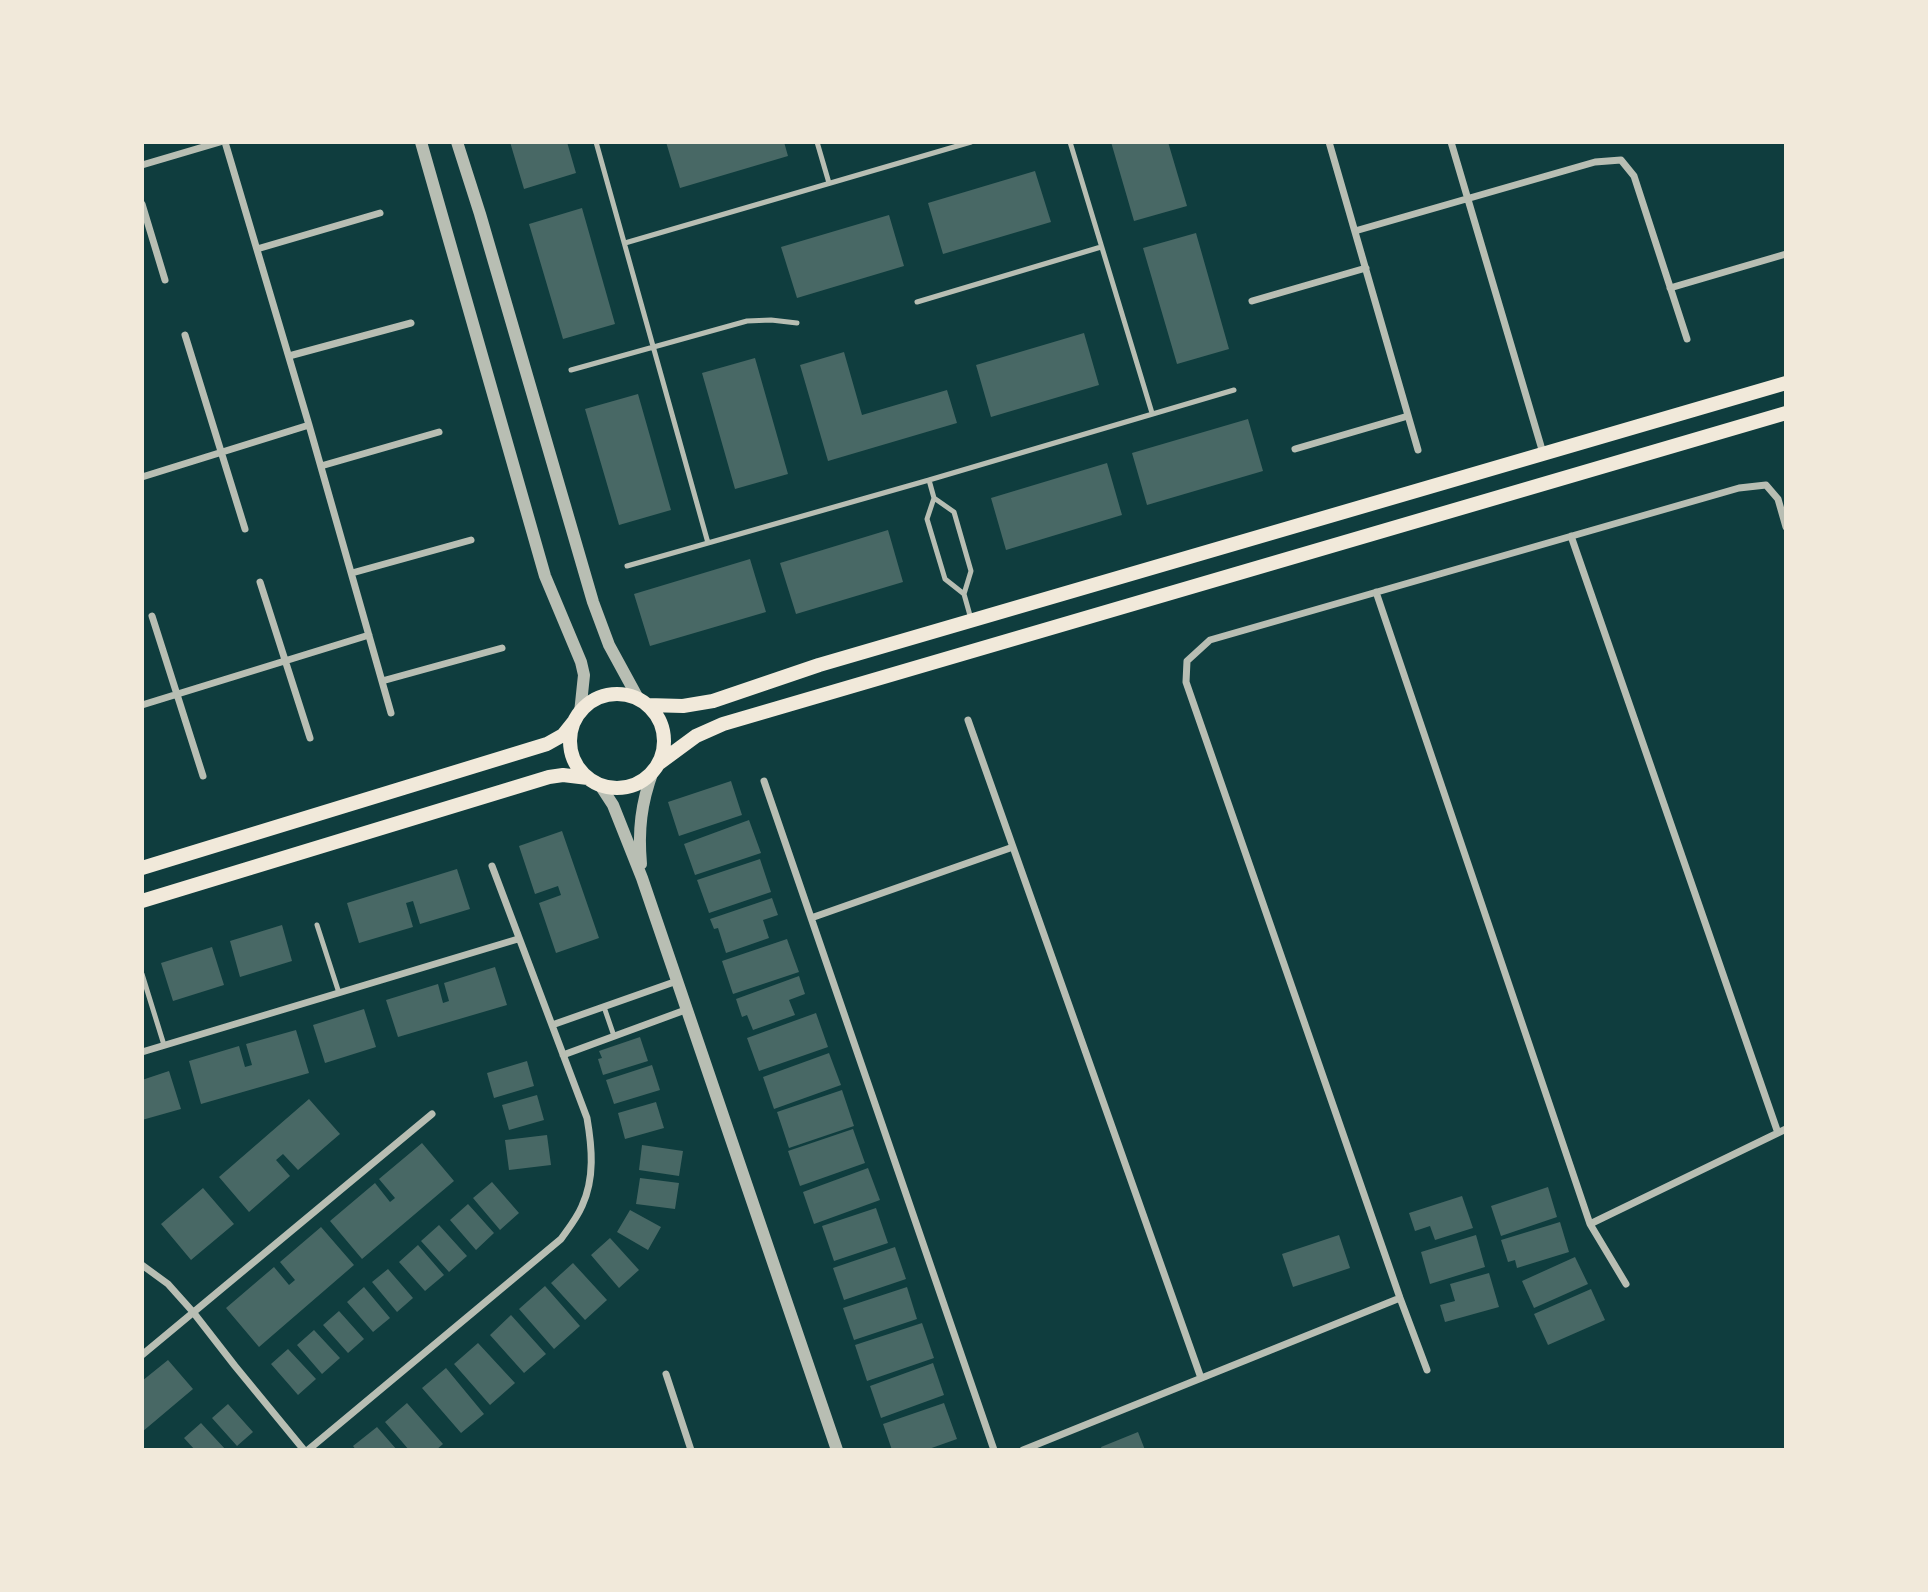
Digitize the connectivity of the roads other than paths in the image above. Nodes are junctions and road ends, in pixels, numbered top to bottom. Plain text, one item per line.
1 (222, 142) edge
2 (421, 142) edge
3 (457, 142) edge
4 (596, 142) edge
5 (817, 142) edge
6 (971, 142) edge
7 (1070, 142) edge
8 (1329, 142) edge
9 (1451, 142) edge
10 (142, 165) edge
11 (829, 183) junction
12 (1468, 198) junction
13 (142, 204) edge
14 (380, 213) dead end
15 (1355, 231) junction
16 (625, 243) junction
17 (1101, 247) junction
18 (257, 249) junction
19 (1786, 254) edge
20 (1366, 268) junction
21 (165, 280) dead end
22 (1670, 288) junction
23 (1252, 301) dead end
24 (917, 302) dead end
25 (411, 323) dead end
26 (797, 323) dead end
27 (185, 335) dead end
28 (1687, 339) dead end
29 (654, 346) junction
30 (289, 356) junction
31 (571, 370) dead end
32 (1786, 383) edge
33 (1234, 390) dead end
34 (1152, 413) junction
35 (1786, 413) edge
36 (1408, 415) junction
37 (309, 425) junction
38 (439, 432) dead end
39 (1295, 449) dead end
40 (1418, 450) dead end
41 (221, 452) junction
42 (1544, 454) junction
43 (321, 466) junction
44 (142, 477) edge
45 (929, 480) junction
46 (934, 498) junction
47 (1786, 527) edge
48 (245, 529) dead end
49 (1571, 536) junction
50 (471, 541) dead end
51 (708, 542) junction
52 (627, 566) dead end
53 (352, 573) junction
54 (260, 582) dead end
55 (1376, 592) junction
56 (964, 594) junction
57 (152, 616) dead end
58 (972, 621) junction
59 (369, 635) junction
60 (502, 648) dead end
61 (285, 661) junction
62 (382, 681) junction
63 (177, 695) junction
64 (643, 703) junction
65 (142, 705) edge
66 (391, 713) dead end
67 (578, 717) junction
68 (968, 720) dead end
69 (310, 738) dead end
70 (655, 768) junction
71 (203, 776) dead end
72 (764, 781) dead end
73 (594, 782) junction
74 (1013, 847) junction
75 (492, 866) dead end
76 (142, 868) edge
77 (642, 878) junction
78 (142, 901) edge
79 (811, 918) junction
80 (317, 925) dead end
81 (518, 939) junction
82 (142, 974) edge
83 (677, 981) junction
84 (339, 993) junction
85 (604, 1007) junction
86 (688, 1009) junction
87 (552, 1025) junction
88 (614, 1036) junction
89 (164, 1045) junction
90 (142, 1052) edge
91 (564, 1055) junction
92 (432, 1114) dead end
93 (1786, 1129) edge
94 (1778, 1133) junction
95 (1590, 1224) junction
96 (142, 1265) edge
97 (1626, 1284) dead end
98 (1400, 1298) junction
99 (193, 1312) junction
100 (142, 1355) edge
101 (1427, 1370) dead end
102 (666, 1374) dead end
103 (1201, 1378) junction
104 (306, 1450) edge
105 (691, 1450) edge
106 (837, 1450) edge
107 (994, 1450) edge
108 (1023, 1450) edge

1 - 10 street
1 - 18 street
2 - 67 street
3 - 64 street
4 - 16 lane
5 - 11 lane
6 - 11 lane
7 - 17 lane
8 - 15 street
9 - 12 street
11 - 16 lane
12 - 15 street
12 - 22 street
12 - 42 street
13 - 21 street
14 - 18 street
15 - 20 street
16 - 29 lane
17 - 24 lane
17 - 34 lane
18 - 30 street
19 - 22 street
20 - 23 street
20 - 36 street
22 - 28 street
25 - 30 street
26 - 29 lane
27 - 41 street
29 - 31 lane
29 - 51 lane
30 - 37 street
32 - 42 main road
33 - 34 lane
34 - 45 lane
35 - 70 main road
36 - 39 street
36 - 40 street
37 - 41 street
37 - 43 street
38 - 43 street
41 - 44 street
41 - 48 street
42 - 58 main road
43 - 53 street
45 - 46 lane
45 - 51 lane
46 - 56 lane
46 - 56 lane
47 - 49 street
49 - 55 street
49 - 94 street
50 - 53 street
51 - 52 lane
53 - 59 street
54 - 61 street
55 - 95 street
55 - 98 street
56 - 58 lane
57 - 63 street
58 - 64 main road
59 - 61 street
59 - 62 street
60 - 62 street
61 - 63 street
61 - 69 street
62 - 66 street
63 - 65 street
63 - 71 street
64 - 67 main road
64 - 70 main road
67 - 73 main road
67 - 76 main road
68 - 74 street
70 - 73 main road
70 - 77 street
72 - 79 street
73 - 77 street
73 - 78 main road
74 - 79 street
74 - 103 street
75 - 81 street
77 - 83 street
79 - 107 street
80 - 84 lane
81 - 84 street
81 - 87 street
82 - 89 lane
83 - 85 street
83 - 86 street
84 - 89 street
85 - 87 street
85 - 88 lane
86 - 88 street
86 - 106 street
87 - 91 street
88 - 91 street
89 - 90 street
91 - 104 street
92 - 99 street
93 - 94 street
94 - 95 street
95 - 97 street
96 - 99 street
98 - 101 street
98 - 103 street
99 - 100 street
99 - 104 street
102 - 105 street
103 - 108 street

